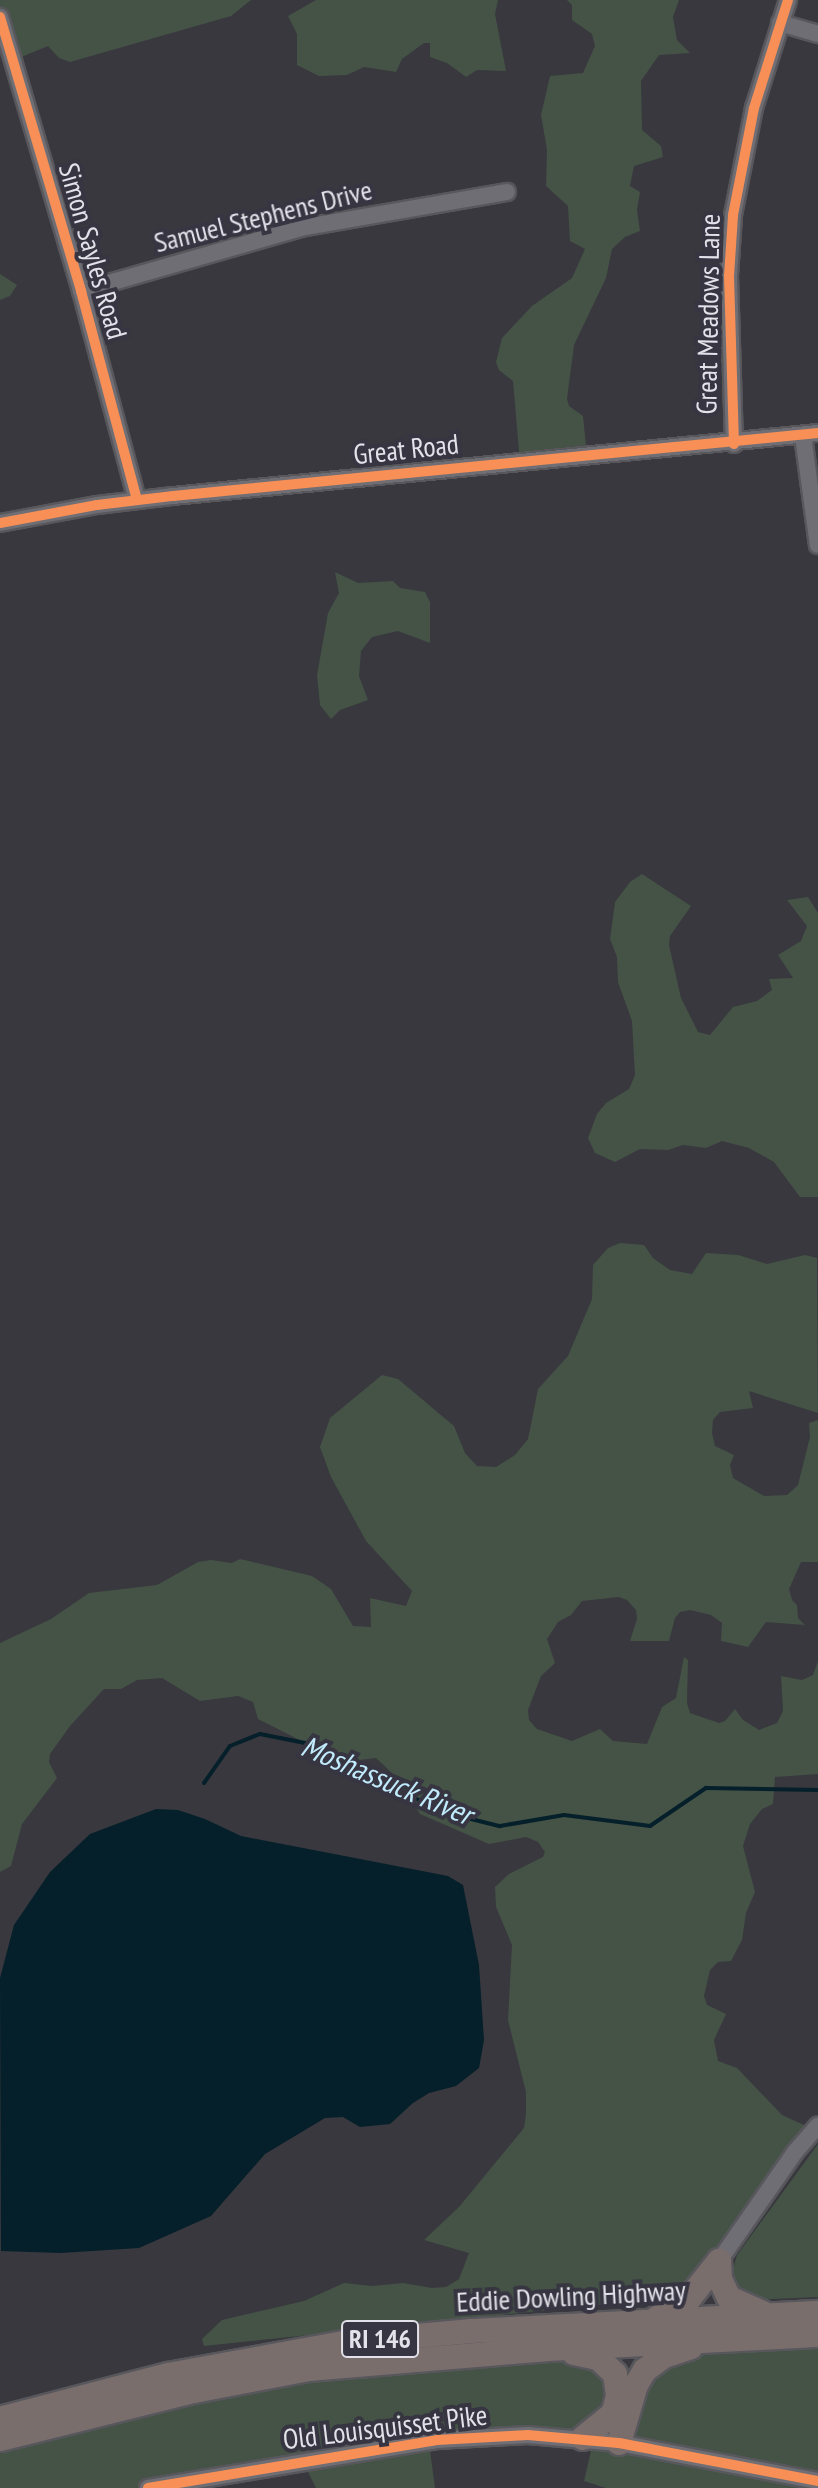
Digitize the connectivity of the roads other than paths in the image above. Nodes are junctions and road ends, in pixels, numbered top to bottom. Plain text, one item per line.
1 (788, 0) edge
2 (0, 17) edge
3 (780, 23) junction
4 (818, 34) edge
5 (507, 192) dead end
6 (81, 291) junction
7 (811, 434) edge
8 (734, 444) junction
9 (137, 500) junction
10 (0, 523) edge
11 (818, 545) edge
12 (818, 2126) edge
13 (719, 2261) junction
14 (818, 2313) edge
15 (769, 2315) junction
16 (651, 2321) junction
17 (818, 2335) edge
18 (712, 2339) junction
19 (548, 2349) junction
20 (0, 2419) edge
21 (0, 2439) edge
22 (603, 2441) junction
23 (818, 2481) edge
24 (148, 2488) edge

1 - 3 street, Great Meadows Lane
2 - 6 street, Simon Sayles Road
3 - 4 street
3 - 8 street, Great Meadows Lane
5 - 6 street, Samuel Stephens Drive
6 - 9 street, Simon Sayles Road
7 - 8 street, Great Road
7 - 11 street
8 - 9 street, Great Road
9 - 10 street, Great Road
12 - 13 street
13 - 15 highway
13 - 16 highway
14 - 15 highway, Eddie Dowling Highway / RI 146
15 - 16 highway, Eddie Dowling Highway / RI 146
16 - 20 highway, Eddie Dowling Highway / RI 146
17 - 18 highway, Eddie Dowling Highway / RI 146
18 - 19 highway, Eddie Dowling Highway / RI 146
18 - 22 highway
19 - 21 highway, Eddie Dowling Highway / RI 146
19 - 22 highway
22 - 23 street, Old Louisquisset Pike
22 - 24 street, Old Louisquisset Pike

